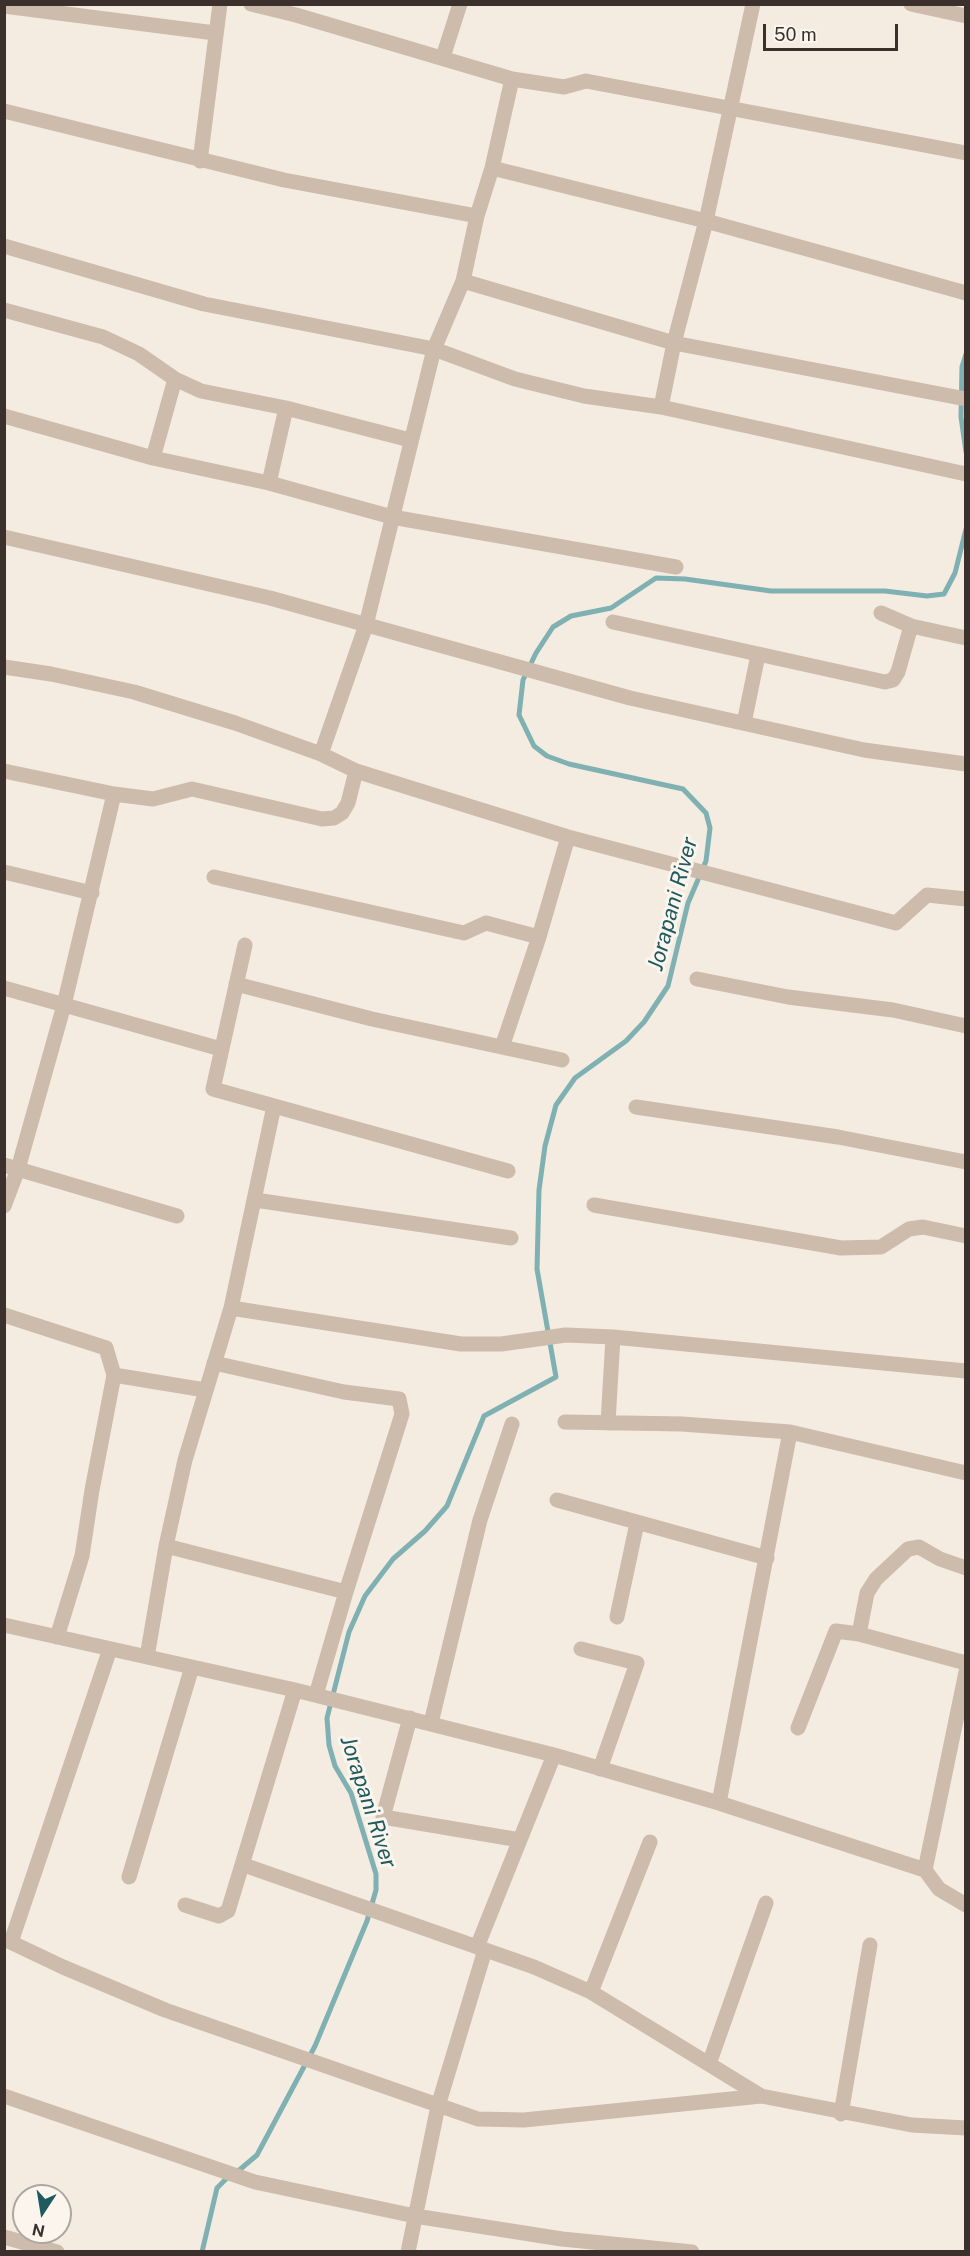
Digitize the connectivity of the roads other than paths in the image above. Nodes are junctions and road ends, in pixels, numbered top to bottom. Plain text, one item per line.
1 (220, 4) edge
2 (251, 4) edge
3 (460, 4) edge
4 (753, 4) edge
5 (911, 4) edge
6 (4, 6) edge
7 (30, 7) edge
8 (966, 16) edge
9 (215, 33) junction
10 (442, 57) junction
11 (512, 79) junction
12 (730, 108) junction
13 (4, 111) edge
14 (966, 153) edge
15 (200, 161) junction
16 (492, 168) junction
17 (477, 216) junction
18 (706, 221) junction
19 (4, 246) edge
20 (463, 281) junction
21 (966, 293) edge
22 (4, 310) edge
23 (674, 343) junction
24 (434, 349) junction
25 (175, 379) junction
26 (966, 399) edge
27 (661, 407) junction
28 (286, 408) junction
29 (4, 416) edge
30 (410, 440) junction
31 (153, 458) junction
32 (960, 473) edge
33 (268, 483) junction
34 (392, 517) junction
35 (4, 537) edge
36 (676, 567) dead end
37 (881, 613) dead end
38 (613, 622) dead end
39 (366, 625) junction
40 (911, 626) junction
41 (966, 638) edge
42 (758, 655) junction
43 (4, 667) edge
44 (744, 723) junction
45 (321, 754) junction
46 (966, 764) edge
47 (4, 771) edge
48 (356, 771) junction
49 (114, 794) junction
50 (568, 837) junction
51 (4, 872) edge
52 (214, 877) dead end
53 (92, 893) junction
54 (966, 899) edge
55 (539, 937) junction
56 (245, 945) dead end
57 (697, 979) dead end
58 (236, 984) junction
59 (4, 988) edge
60 (64, 1005) junction
61 (966, 1026) edge
62 (502, 1047) junction
63 (221, 1049) junction
64 (562, 1060) dead end
65 (274, 1106) junction
66 (636, 1107) dead end
67 (966, 1162) edge
68 (11, 1167) edge
69 (508, 1171) dead end
70 (255, 1200) junction
71 (594, 1204) dead end
72 (4, 1206) edge
73 (177, 1216) dead end
74 (966, 1236) edge
75 (512, 1238) dead end
76 (231, 1308) junction
77 (4, 1316) edge
78 (613, 1337) junction
79 (214, 1363) junction
80 (966, 1371) edge
81 (114, 1376) junction
82 (205, 1390) junction
83 (565, 1422) dead end
84 (608, 1423) junction
85 (513, 1424) dead end
86 (790, 1432) junction
87 (966, 1473) edge
88 (557, 1500) dead end
89 (637, 1523) junction
90 (166, 1546) junction
91 (767, 1557) junction
92 (966, 1568) edge
93 (346, 1592) junction
94 (617, 1617) dead end
95 (4, 1625) edge
96 (859, 1634) junction
97 (57, 1637) junction
98 (110, 1649) junction
99 (581, 1649) dead end
100 (147, 1657) junction
101 (966, 1663) edge
102 (192, 1667) junction
103 (966, 1672) edge
104 (295, 1690) junction
105 (320, 1696) junction
106 (410, 1718) junction
107 (430, 1723) junction
108 (798, 1728) dead end
109 (554, 1755) junction
110 (600, 1769) junction
111 (720, 1803) junction
112 (520, 1840) junction
113 (650, 1842) dead end
114 (244, 1865) junction
115 (925, 1870) junction
116 (129, 1876) dead end
117 (766, 1903) dead end
118 (185, 1905) dead end
119 (966, 1905) edge
120 (8, 1941) edge
121 (870, 1945) dead end
122 (481, 1948) junction
123 (591, 1992) junction
124 (709, 2064) junction
125 (4, 2096) edge
126 (761, 2096) junction
127 (438, 2106) junction
128 (841, 2114) junction
129 (966, 2128) edge
130 (415, 2216) junction
131 (4, 2237) edge
132 (57, 2252) edge
133 (408, 2252) edge
134 (692, 2252) edge

1 - 9 street
2 - 10 street
3 - 10 street
4 - 12 street
5 - 8 street
6 - 7 street
7 - 9 street
9 - 15 street
10 - 11 street
11 - 12 street
11 - 16 street
12 - 14 street
12 - 18 street
13 - 15 street
15 - 17 street
16 - 17 street
16 - 18 street
17 - 20 street
18 - 21 street
18 - 23 street
19 - 24 street
20 - 23 street
20 - 24 street
22 - 25 street
23 - 26 street
23 - 27 street
24 - 27 street
24 - 30 street
25 - 28 street
25 - 31 street
27 - 32 street
28 - 30 street
28 - 33 street
29 - 31 street
30 - 34 street
31 - 33 street
33 - 34 street
34 - 36 street
34 - 39 street
35 - 39 street
37 - 40 street
38 - 42 street
39 - 44 street
39 - 45 street
40 - 41 street
40 - 42 street
42 - 44 street
43 - 45 street
44 - 46 street
45 - 48 street
47 - 49 street
48 - 49 street
48 - 50 street
49 - 53 street
50 - 54 street
50 - 55 street
51 - 53 street
52 - 55 street
53 - 60 street
55 - 62 street
56 - 58 street
57 - 61 street
58 - 62 street
58 - 63 street
59 - 60 street
60 - 63 street
60 - 68 street
62 - 64 street
63 - 65 street
65 - 69 street
65 - 70 street
66 - 67 street
68 - 72 street
68 - 73 street
70 - 75 street
70 - 76 street
71 - 74 street
76 - 78 street
76 - 79 street
77 - 81 street
78 - 80 street
78 - 84 street
79 - 82 street
79 - 93 street
81 - 82 street
81 - 97 street
82 - 90 street
83 - 84 street
84 - 86 street
85 - 107 street
86 - 87 street
86 - 91 street
88 - 89 street
89 - 91 street
89 - 94 street
90 - 93 street
90 - 100 street
91 - 111 street
92 - 96 street
93 - 105 street
95 - 97 street
96 - 101 street
96 - 108 street
97 - 98 street
98 - 100 street
98 - 120 street
99 - 110 street
100 - 102 street
102 - 104 street
102 - 116 street
103 - 115 street
104 - 105 street
104 - 114 street
105 - 106 street
106 - 107 street
106 - 112 street
107 - 109 street
109 - 110 street
109 - 112 street
110 - 111 street
111 - 115 street
112 - 122 street
113 - 123 street
114 - 118 street
114 - 122 street
115 - 119 street
117 - 124 street
120 - 127 street
121 - 128 street
122 - 123 street
122 - 127 street
123 - 124 street
124 - 126 street
125 - 130 street
126 - 127 street
126 - 128 street
127 - 130 street
128 - 129 street
130 - 133 street
130 - 134 street
131 - 132 street

